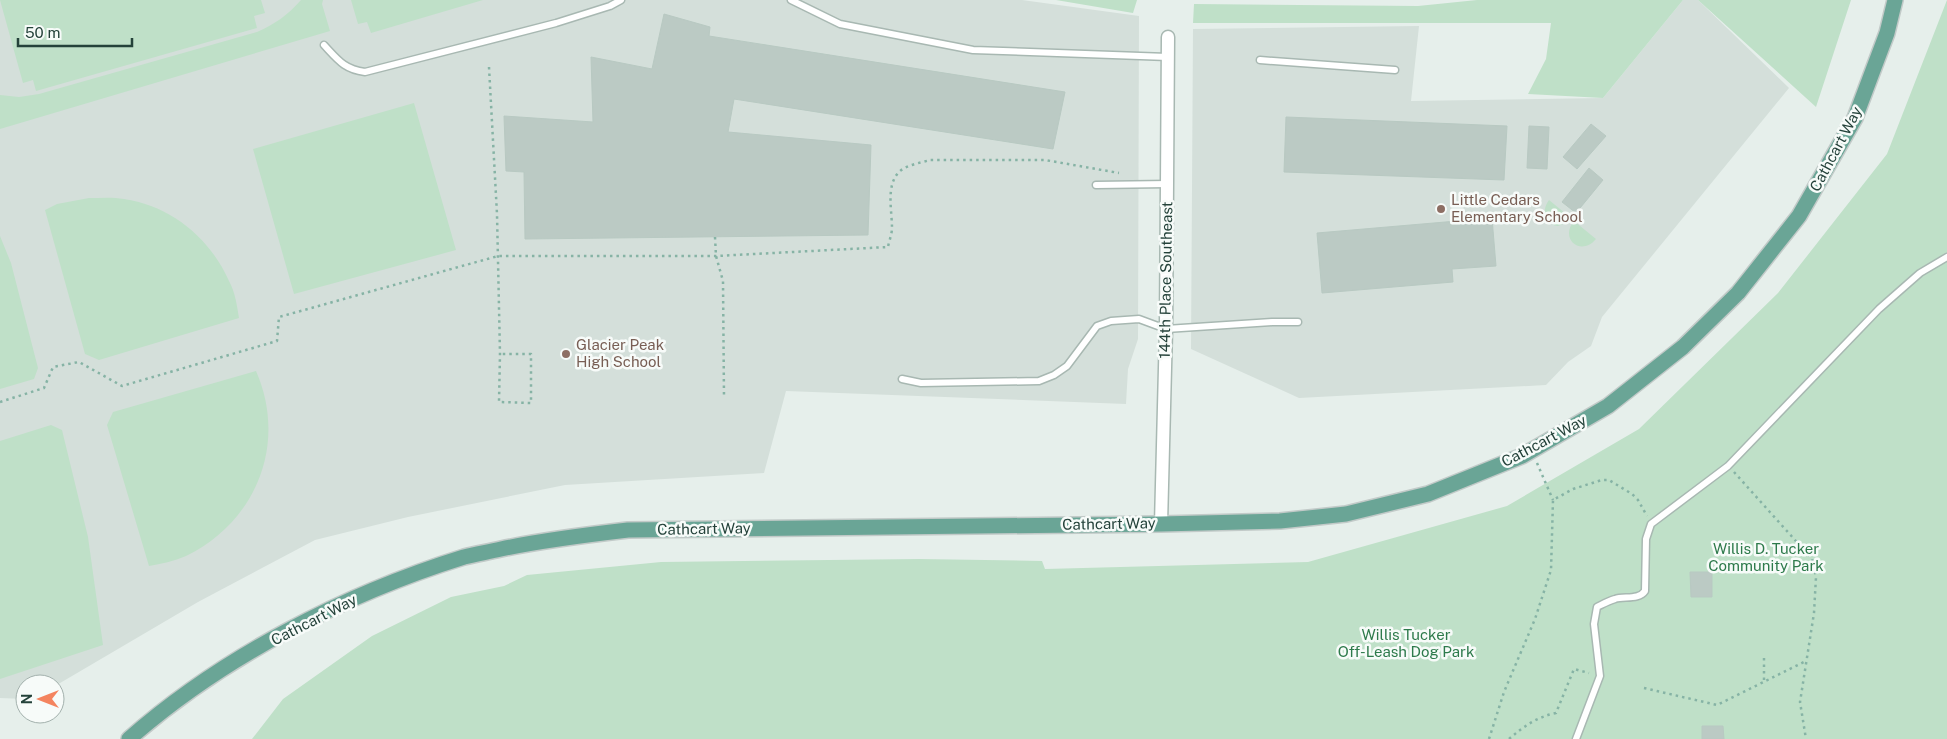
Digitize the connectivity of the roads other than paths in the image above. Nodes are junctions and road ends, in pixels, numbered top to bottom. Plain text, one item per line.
1 (621, 0) edge
2 (791, 0) edge
3 (1895, 0) edge
4 (1168, 37) dead end
5 (324, 45) dead end
6 (1168, 57) junction
7 (1260, 60) dead end
8 (1395, 70) dead end
9 (1168, 184) junction
10 (1096, 185) dead end
11 (1947, 257) edge
12 (1298, 322) dead end
13 (1166, 329) junction
14 (902, 379) dead end
15 (1161, 524) junction
16 (129, 739) edge
17 (1576, 739) edge

1 - 5 lane
2 - 6 lane
3 - 15 main road, Cathcart Way
4 - 6 street, 144th Place Southeast
6 - 9 street, 144th Place Southeast
7 - 8 lane
9 - 10 lane
9 - 13 street, 144th Place Southeast
11 - 17 lane
12 - 13 lane
13 - 14 lane
13 - 15 street, 144th Place Southeast
15 - 16 main road, Cathcart Way

